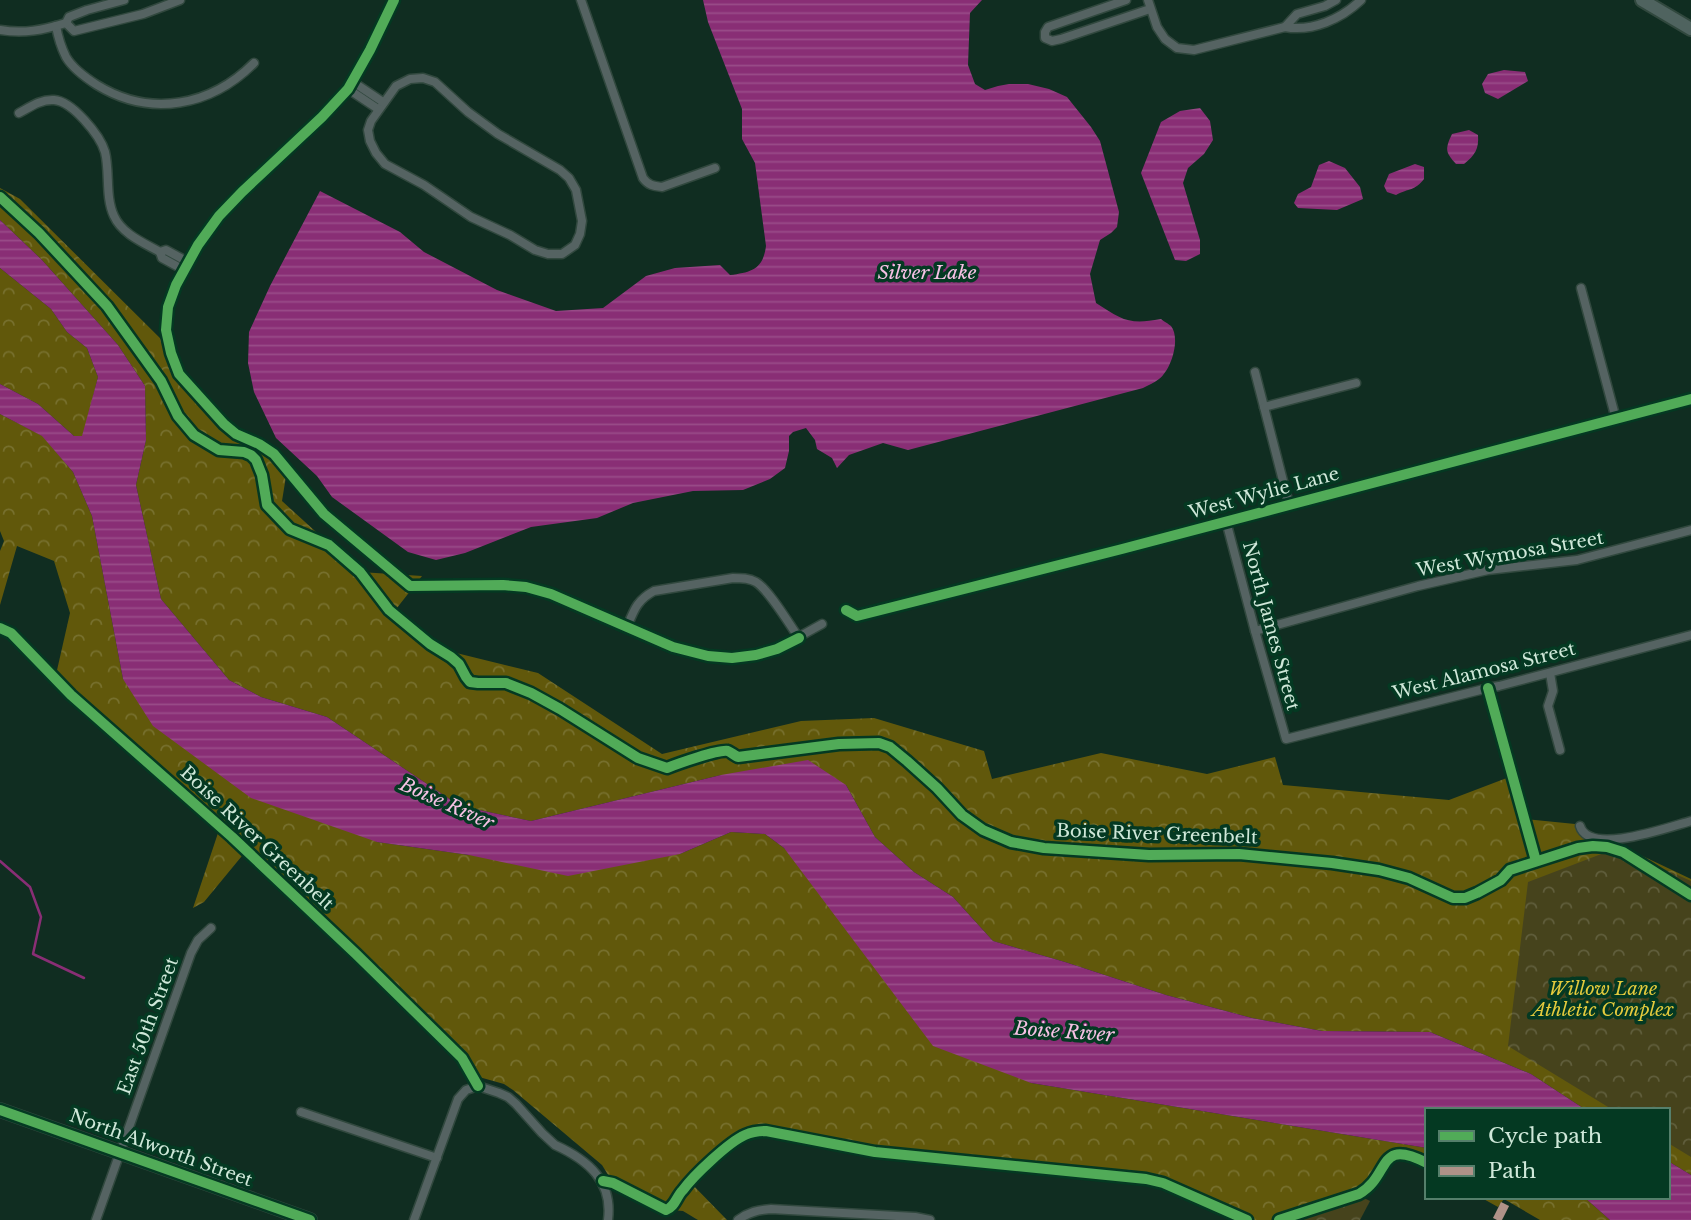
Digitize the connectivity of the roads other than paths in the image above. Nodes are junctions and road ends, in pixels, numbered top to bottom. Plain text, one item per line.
1 (124, 0) edge
2 (180, 0) edge
3 (394, 0) edge
4 (581, 0) edge
5 (1126, 0) edge
6 (1336, 0) edge
7 (1360, 0) edge
8 (1642, 0) edge
9 (1149, 5) edge
10 (66, 23) junction
11 (56, 26) junction
12 (1285, 27) junction
13 (1691, 29) edge
14 (0, 30) edge
15 (254, 62) dead end
16 (350, 86) junction
17 (380, 106) junction
18 (19, 113) dead end
19 (715, 168) dead end
20 (186, 266) junction
21 (1581, 288) dead end
22 (1255, 372) dead end
23 (1356, 383) dead end
24 (1691, 399) edge
25 (1264, 407) junction
26 (1616, 419) junction
27 (1289, 504) junction
28 (1226, 521) junction
29 (1691, 530) edge
30 (846, 610) dead end
31 (822, 624) dead end
32 (627, 627) junction
33 (1255, 631) junction
34 (1691, 635) edge
35 (799, 638) junction
36 (1550, 673) junction
37 (1286, 739) joint
38 (1560, 750) dead end
39 (1691, 821) edge
40 (1580, 826) dead end
41 (211, 928) dead end
42 (0, 1110) edge
43 (301, 1112) dead end
44 (120, 1152) junction
45 (437, 1158) junction
46 (96, 1220) edge
47 (310, 1220) edge
48 (414, 1220) edge
49 (608, 1220) edge
50 (738, 1220) edge
51 (930, 1220) edge

1 - 10 street
2 - 10 street
3 - 16 street
4 - 19 street
5 - 9 street
6 - 12 street
7 - 12 street
8 - 13 main road
9 - 12 street
10 - 11 street
11 - 14 street
11 - 15 street
16 - 17 street
16 - 20 street
17 - 17 street
18 - 20 street
20 - 32 street
21 - 26 street
22 - 25 street
23 - 25 street
24 - 26 street, West Wylie Lane
25 - 27 street
26 - 27 street, West Wylie Lane
27 - 28 street, West Wylie Lane
28 - 30 street, West Wylie Lane
28 - 33 street, North James Street
29 - 33 street, West Wymosa Street
31 - 35 street
32 - 35 street
32 - 35 street
33 - 37 street, North James Street
34 - 36 street, West Alamosa Street
36 - 37 street, West Alamosa Street
36 - 38 street
39 - 40 street
41 - 44 street, East 50th Street
42 - 44 street, North Alworth Street
43 - 45 street
44 - 46 street, East 50th Street
44 - 47 street, North Alworth Street
45 - 48 street
45 - 49 street
50 - 51 street

